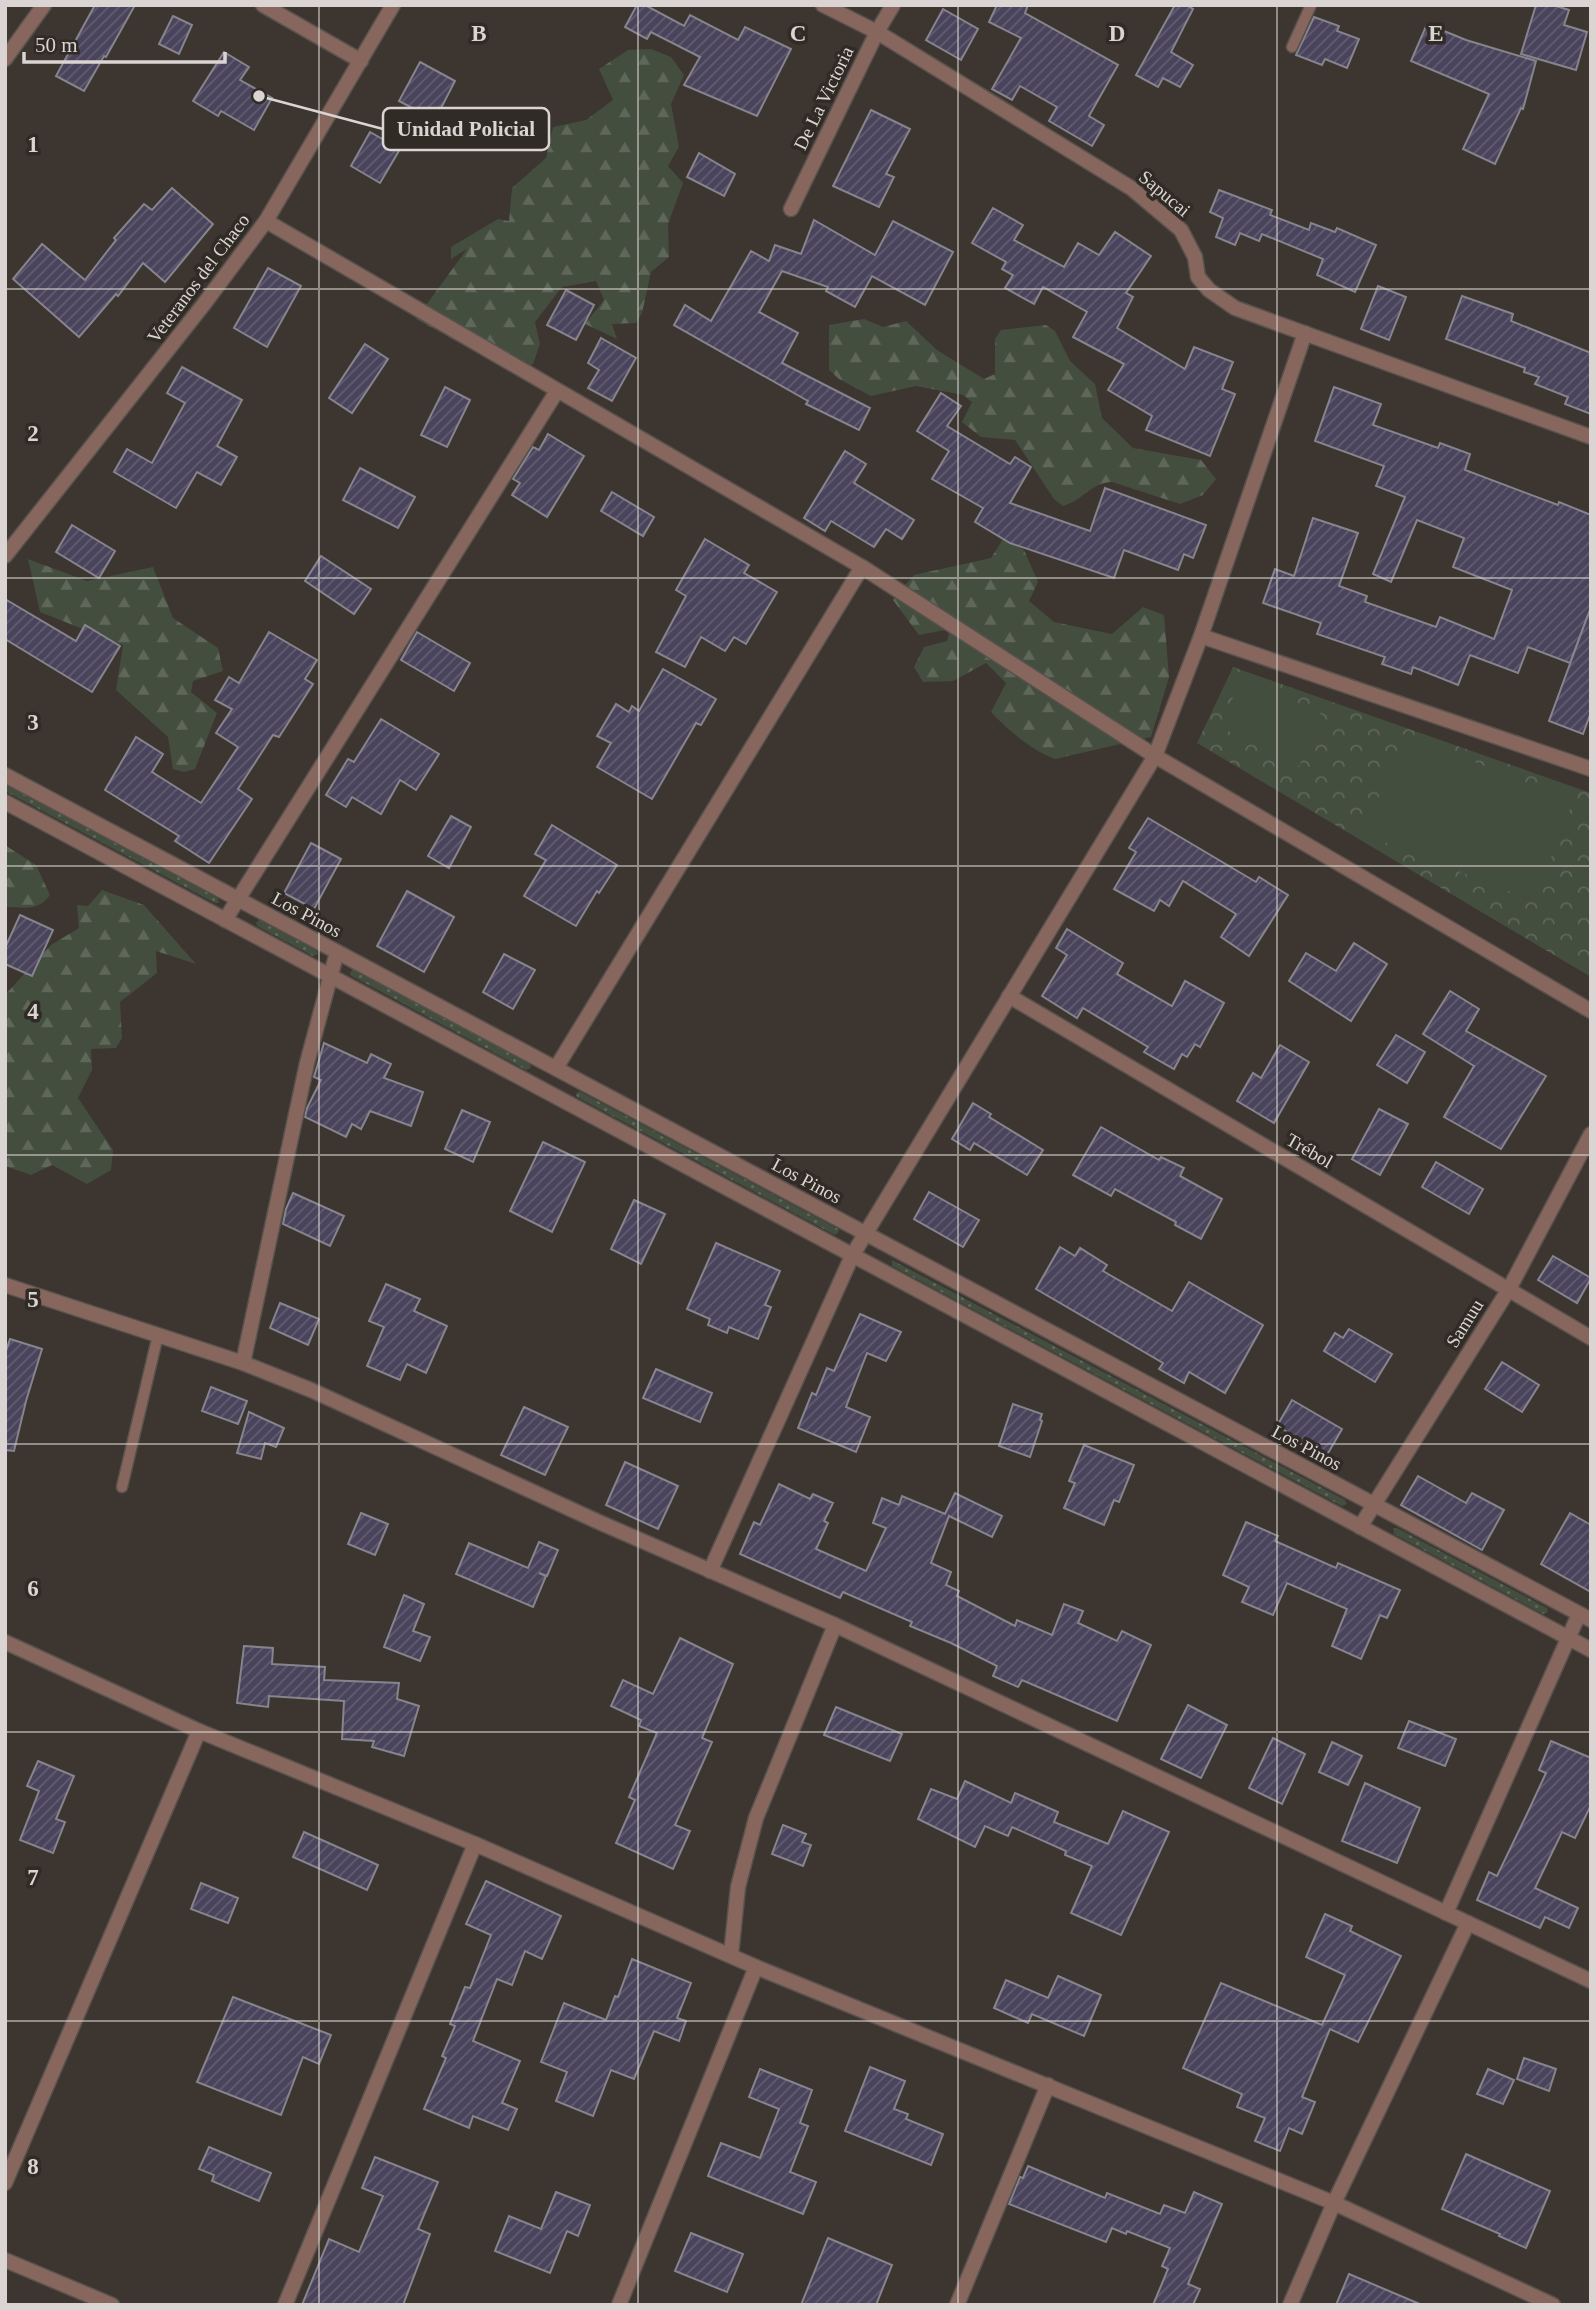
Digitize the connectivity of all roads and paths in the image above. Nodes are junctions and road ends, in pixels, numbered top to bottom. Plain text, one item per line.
1 (44, 5) edge
2 (263, 5) edge
3 (393, 5) edge
4 (823, 5) edge
5 (893, 5) edge
6 (1311, 5) edge
7 (877, 32) junction
8 (1292, 47) dead end
9 (5, 59) edge
10 (360, 61) junction
11 (791, 209) dead end
12 (266, 221) junction
13 (1305, 333) junction
14 (557, 391) junction
15 (1591, 437) edge
16 (5, 556) edge
17 (862, 567) junction
18 (1202, 636) junction
19 (1155, 756) junction
20 (1591, 769) edge
21 (5, 775) edge
22 (5, 803) edge
23 (238, 899) junction
24 (225, 920) junction
25 (337, 952) junction
26 (331, 977) junction
27 (1009, 996) junction
28 (1591, 1011) edge
29 (556, 1068) junction
30 (1591, 1134) edge
31 (866, 1234) junction
32 (852, 1256) junction
33 (5, 1285) edge
34 (1508, 1289) junction
35 (158, 1335) junction
36 (1591, 1338) edge
37 (243, 1363) junction
38 (122, 1487) dead end
39 (1373, 1504) junction
40 (1360, 1527) junction
41 (710, 1571) junction
42 (1585, 1617) edge
43 (835, 1625) junction
44 (1569, 1639) junction
45 (5, 1642) edge
46 (1591, 1650) edge
47 (199, 1731) junction
48 (475, 1844) junction
49 (1446, 1913) junction
50 (1468, 1923) junction
51 (731, 1955) junction
52 (756, 1967) junction
53 (1591, 1981) edge
54 (1048, 2085) junction
55 (5, 2183) edge
56 (1334, 2203) junction
57 (5, 2260) edge
58 (112, 2305) edge
59 (285, 2305) edge
60 (619, 2305) edge
61 (957, 2305) edge
62 (1290, 2305) edge
63 (1553, 2305) edge

1 - 9 street
2 - 10 street
3 - 10 street, Veteranos del Chaco
4 - 7 street, Sapucai
5 - 7 street, De La Victoria
6 - 8 lane
7 - 11 street, De La Victoria
7 - 13 street, Sapucai
10 - 12 street, Veteranos del Chaco
12 - 14 street
12 - 16 street, Veteranos del Chaco
13 - 15 street, Sapucai
13 - 18 street
14 - 17 street
14 - 23 street
17 - 19 street
17 - 29 street
18 - 19 street
18 - 20 street
19 - 27 street
19 - 28 street
21 - 23 street, Los Pinos
22 - 24 street
23 - 24 street
23 - 25 street, Los Pinos
24 - 26 street
25 - 26 street
25 - 29 street, Los Pinos
26 - 32 street
26 - 37 street
27 - 31 street
27 - 34 street, Trébol
29 - 31 street, Los Pinos
30 - 34 street, Samuu
31 - 32 street
31 - 39 street, Los Pinos
32 - 40 street
32 - 41 street
33 - 35 street
34 - 36 street, Trébol
34 - 39 street, Samuu
35 - 37 street
35 - 38 lane
37 - 41 street
39 - 40 street, Samuu
39 - 42 street, Los Pinos
40 - 44 street
41 - 43 street
42 - 44 street
43 - 49 street
43 - 51 street
44 - 46 street
44 - 49 street
45 - 47 street
47 - 48 street
47 - 55 street
48 - 51 street
48 - 59 street
49 - 50 street
50 - 53 street
50 - 56 street
51 - 52 street
52 - 54 street
52 - 60 street
54 - 56 street
54 - 61 street
56 - 62 street
56 - 63 street
57 - 58 street

